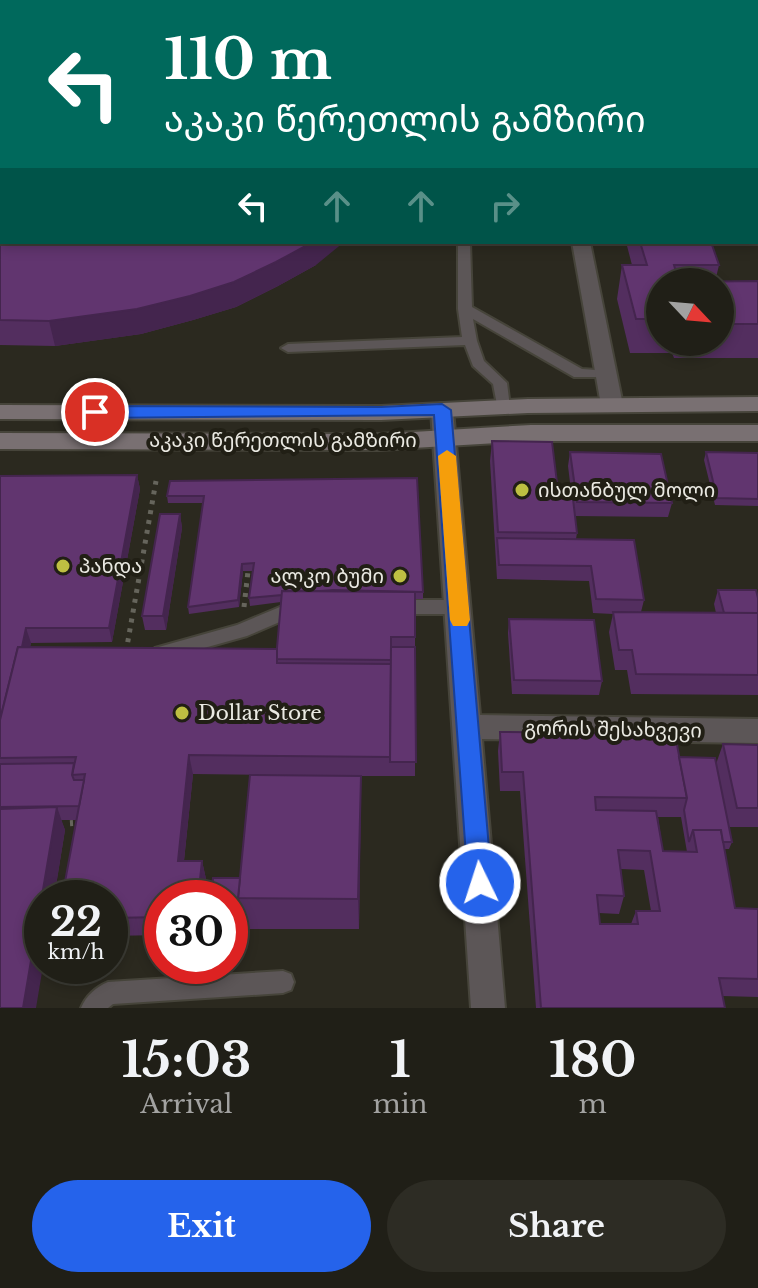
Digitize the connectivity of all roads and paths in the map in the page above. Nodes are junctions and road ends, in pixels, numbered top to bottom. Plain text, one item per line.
1 (464, 244) edge
2 (581, 244) edge
3 (465, 309) junction
4 (470, 341) junction
5 (288, 348) dead end
6 (606, 374) junction
7 (758, 404) edge
8 (612, 405) junction
9 (503, 407) junction
10 (442, 410) junction
11 (0, 412) edge
12 (758, 433) edge
13 (445, 438) junction
14 (0, 441) edge
15 (156, 481) dead end
16 (383, 607) edge
17 (459, 607) junction
18 (313, 610) edge
19 (126, 653) joint
20 (469, 727) junction
21 (758, 731) edge
22 (73, 823) edge
23 (48, 824) edge
24 (283, 982) dead end
25 (92, 1008) edge
26 (488, 1008) edge

1 - 3 lane
2 - 6 street
3 - 4 lane
3 - 6 lane
4 - 5 lane
4 - 9 lane
6 - 8 street
7 - 8 main road, აკაკი წერეთლის გამზირი
8 - 9 main road, აკაკი წერეთლის გამზირი
9 - 10 main road, აკაკი წერეთლის გამზირი
10 - 11 main road, აკაკი წერეთლის გამზირი
10 - 13 street
12 - 13 main road, აკაკი წერეთლის გამზირი
13 - 14 main road, აკაკი წერეთლის გამზირი
13 - 17 street
15 - 19 path
16 - 17 lane
17 - 20 street
18 - 19 lane
20 - 21 street, გორის შესახვევი
20 - 26 street
22 - 23 path
24 - 25 lane

